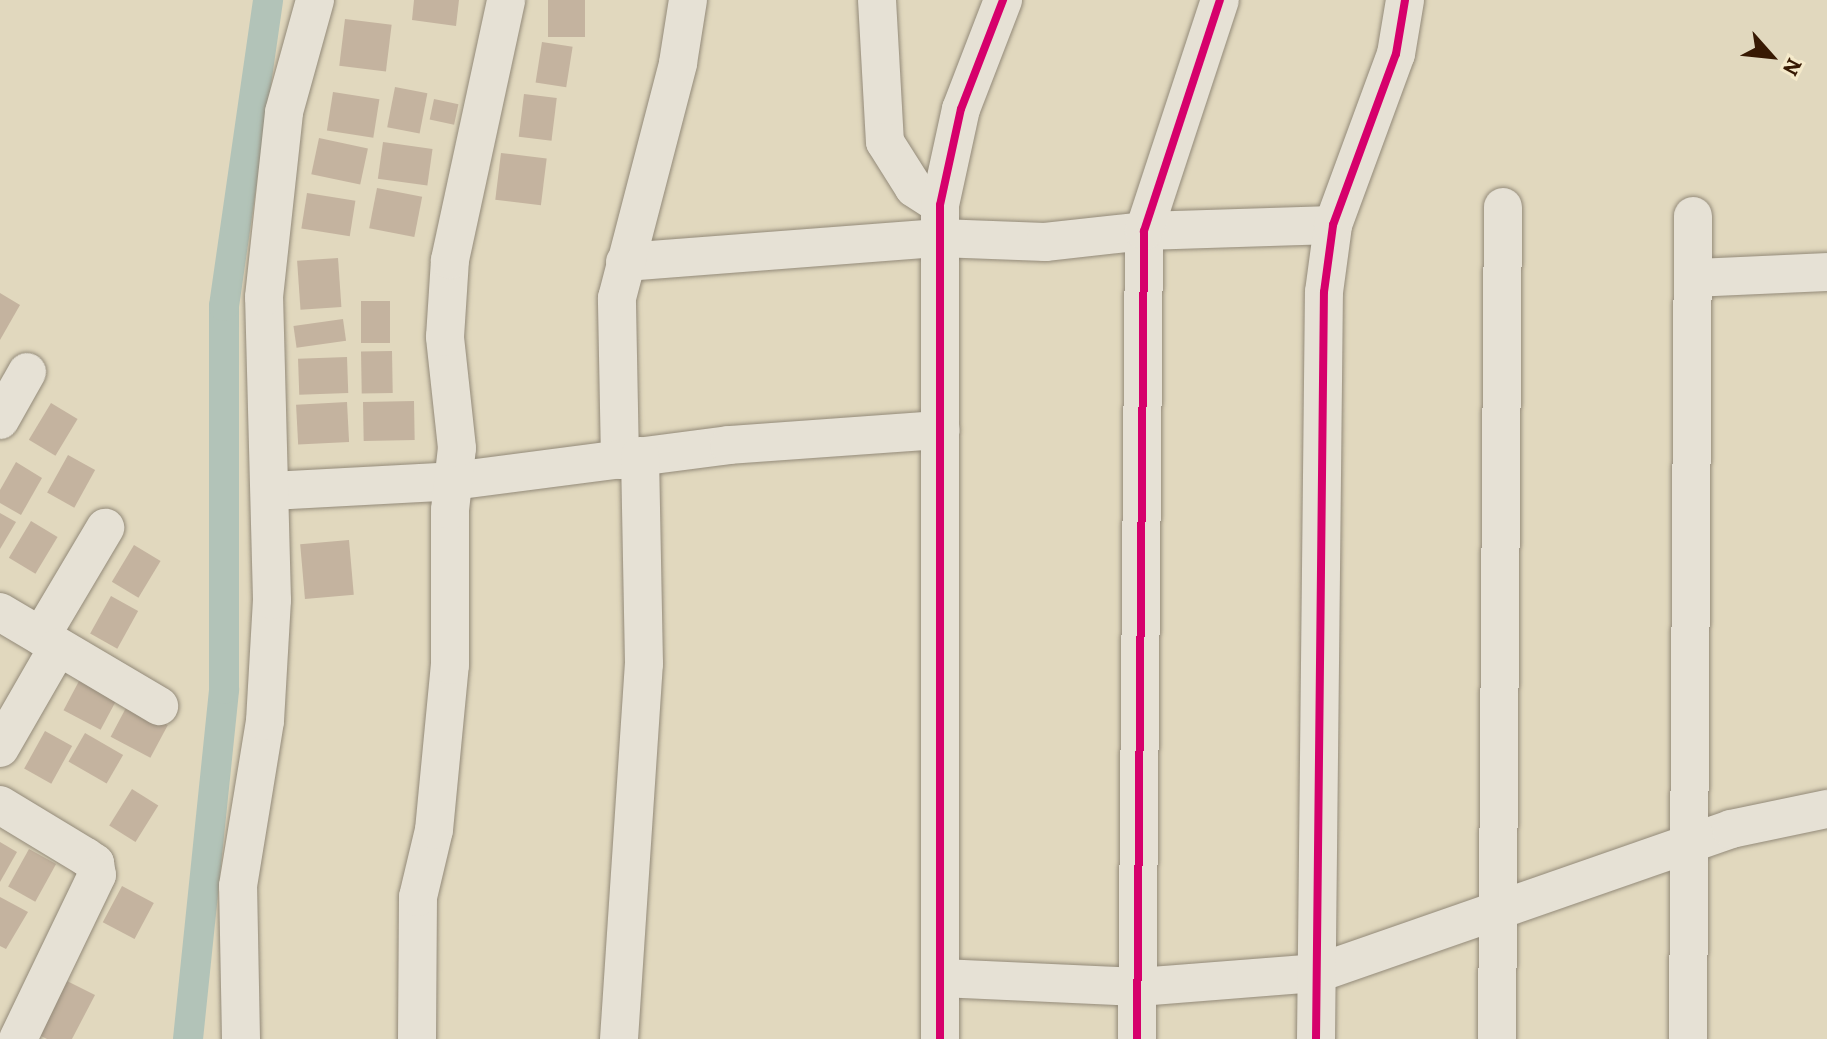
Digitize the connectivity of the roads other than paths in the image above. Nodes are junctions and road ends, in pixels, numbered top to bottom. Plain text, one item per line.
1 (315, 0) edge
2 (506, 0) edge
3 (688, 0) edge
4 (877, 0) edge
5 (1003, 0) edge
6 (1220, 0) edge
7 (1405, 0) edge
8 (1503, 207) dead end
9 (1693, 216) dead end
10 (939, 221) junction
11 (1333, 225) junction
12 (1144, 231) junction
13 (625, 262) junction
14 (1827, 272) edge
15 (1694, 278) junction
16 (27, 372) dead end
17 (0, 420) edge
18 (940, 430) junction
19 (630, 458) junction
20 (453, 481) junction
21 (271, 491) junction
22 (105, 528) dead end
23 (0, 612) edge
24 (50, 641) junction
25 (159, 706) dead end
26 (0, 748) edge
27 (0, 805) edge
28 (1827, 809) edge
29 (1693, 842) junction
30 (1500, 910) junction
31 (1318, 973) junction
32 (941, 978) junction
33 (1139, 987) junction
34 (18, 1039) edge
35 (241, 1039) edge
36 (417, 1039) edge
37 (619, 1039) edge
38 (940, 1039) edge
39 (1137, 1039) edge
40 (1316, 1039) edge
41 (1497, 1039) edge
42 (1688, 1039) edge

1 - 21 street
2 - 20 street
3 - 13 street
4 - 10 street
5 - 10 street
6 - 12 street
7 - 11 street
8 - 30 street
9 - 15 street
10 - 12 street
10 - 13 street
10 - 18 street
11 - 12 street
11 - 31 street
12 - 33 street
13 - 19 street
14 - 15 street
15 - 29 street
16 - 17 street
18 - 19 street
18 - 32 street
19 - 20 street
19 - 37 street
20 - 21 street
20 - 36 street
21 - 35 street
22 - 24 street
23 - 24 street
24 - 25 street
24 - 26 street
27 - 34 street
28 - 29 street
29 - 30 street
29 - 42 street
30 - 31 street
30 - 41 street
31 - 33 street
31 - 40 street
32 - 33 street
32 - 38 street
33 - 39 street

